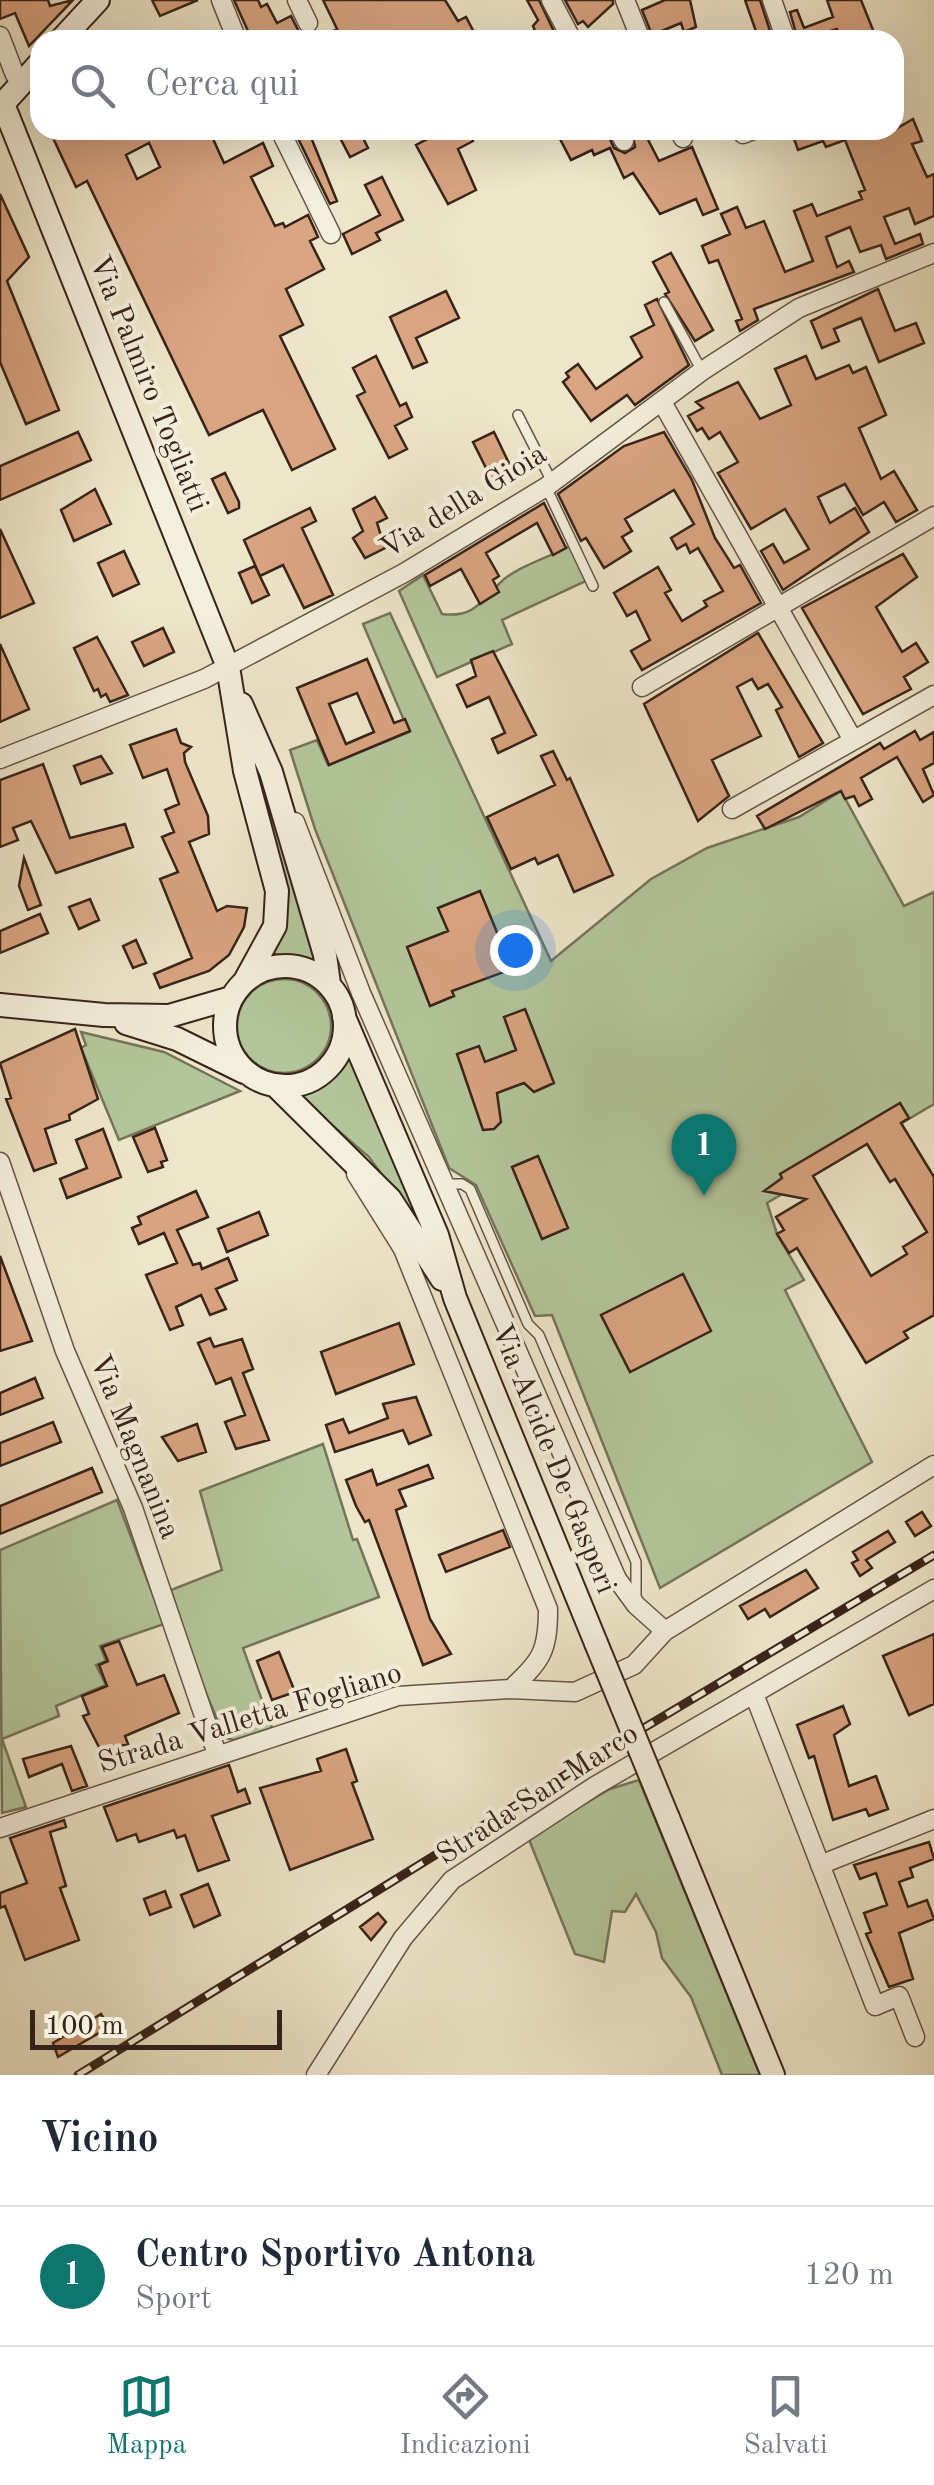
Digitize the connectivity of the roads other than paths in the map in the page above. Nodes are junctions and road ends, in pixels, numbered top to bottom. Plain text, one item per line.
1 (98, 0) edge
2 (221, 0) edge
3 (297, 0) edge
4 (552, 0) edge
5 (625, 0) edge
6 (772, 0) edge
7 (308, 23) dead end
8 (70, 30) edge
9 (233, 30) edge
10 (567, 30) edge
11 (638, 30) edge
12 (782, 30) edge
13 (0, 36) edge
14 (21, 72) edge
15 (1, 105) edge
16 (285, 140) edge
17 (330, 234) dead end
18 (934, 253) edge
19 (664, 302) dead end
20 (702, 371) junction
21 (662, 402) junction
22 (518, 415) dead end
23 (549, 484) junction
24 (934, 517) edge
25 (593, 586) dead end
26 (780, 607) junction
27 (230, 678) junction
28 (642, 687) dead end
29 (934, 695) edge
30 (853, 740) junction
31 (0, 759) edge
32 (272, 772) junction
33 (732, 810) dead end
34 (246, 979) junction
35 (330, 986) junction
36 (362, 993) junction
37 (230, 998) junction
38 (0, 1005) edge
39 (104, 1016) junction
40 (344, 1017) junction
41 (248, 1074) junction
42 (276, 1086) junction
43 (337, 1144) junction
44 (0, 1162) edge
45 (445, 1184) junction
46 (455, 1298) junction
47 (934, 1465) edge
48 (934, 1589) edge
49 (636, 1605) junction
50 (665, 1631) junction
51 (510, 1690) junction
52 (754, 1694) junction
53 (217, 1754) junction
54 (934, 1819) edge
55 (0, 1828) edge
56 (820, 1864) junction
57 (916, 2037) dead end
58 (316, 2075) edge
59 (774, 2075) edge

1 - 8 main road
2 - 9 street
3 - 7 street
4 - 10 street
5 - 11 street
6 - 12 street
13 - 14 street
14 - 15 main road
15 - 27 main road, Via Palmiro Togliatti
16 - 17 street
18 - 20 street, Via della Gioia
19 - 20 lane
20 - 21 street, Via della Gioia
21 - 23 street, Via della Gioia
21 - 26 street
22 - 23 lane
23 - 25 lane
23 - 27 street, Via della Gioia
24 - 26 street
26 - 28 street
26 - 30 street
27 - 31 street, Via della Gioia
27 - 32 main road, Via Palmiro Togliatti
27 - 34 main road, Via Palmiro Togliatti
29 - 30 street
30 - 33 street
32 - 35 main road, Via Palmiro Togliatti
32 - 36 street
34 - 35 main road
34 - 37 main road
35 - 36 street
35 - 40 main road, Via Alcide De Gasperi
36 - 45 street
37 - 39 main road
37 - 41 main road
38 - 39 main road
39 - 41 main road, Via Alcide De Gasperi
40 - 42 main road
40 - 46 main road, Via Alcide De Gasperi
41 - 42 main road, Via Alcide De Gasperi
42 - 43 main road, Via Alcide De Gasperi
43 - 46 main road, Via Alcide De Gasperi
43 - 51 street
44 - 53 street, Via Magnanina
45 - 49 street
45 - 49 lane
46 - 59 main road, Via Alcide De Gasperi, bridge
47 - 50 street, Strada Valletta Fogliano
48 - 52 street, Strada San Marco
49 - 50 street
50 - 51 street, Strada Valletta Fogliano
51 - 53 street, Strada Valletta Fogliano
52 - 56 street
52 - 58 street, Strada San Marco
53 - 55 street, Strada Valletta Fogliano
54 - 56 street
56 - 57 street

